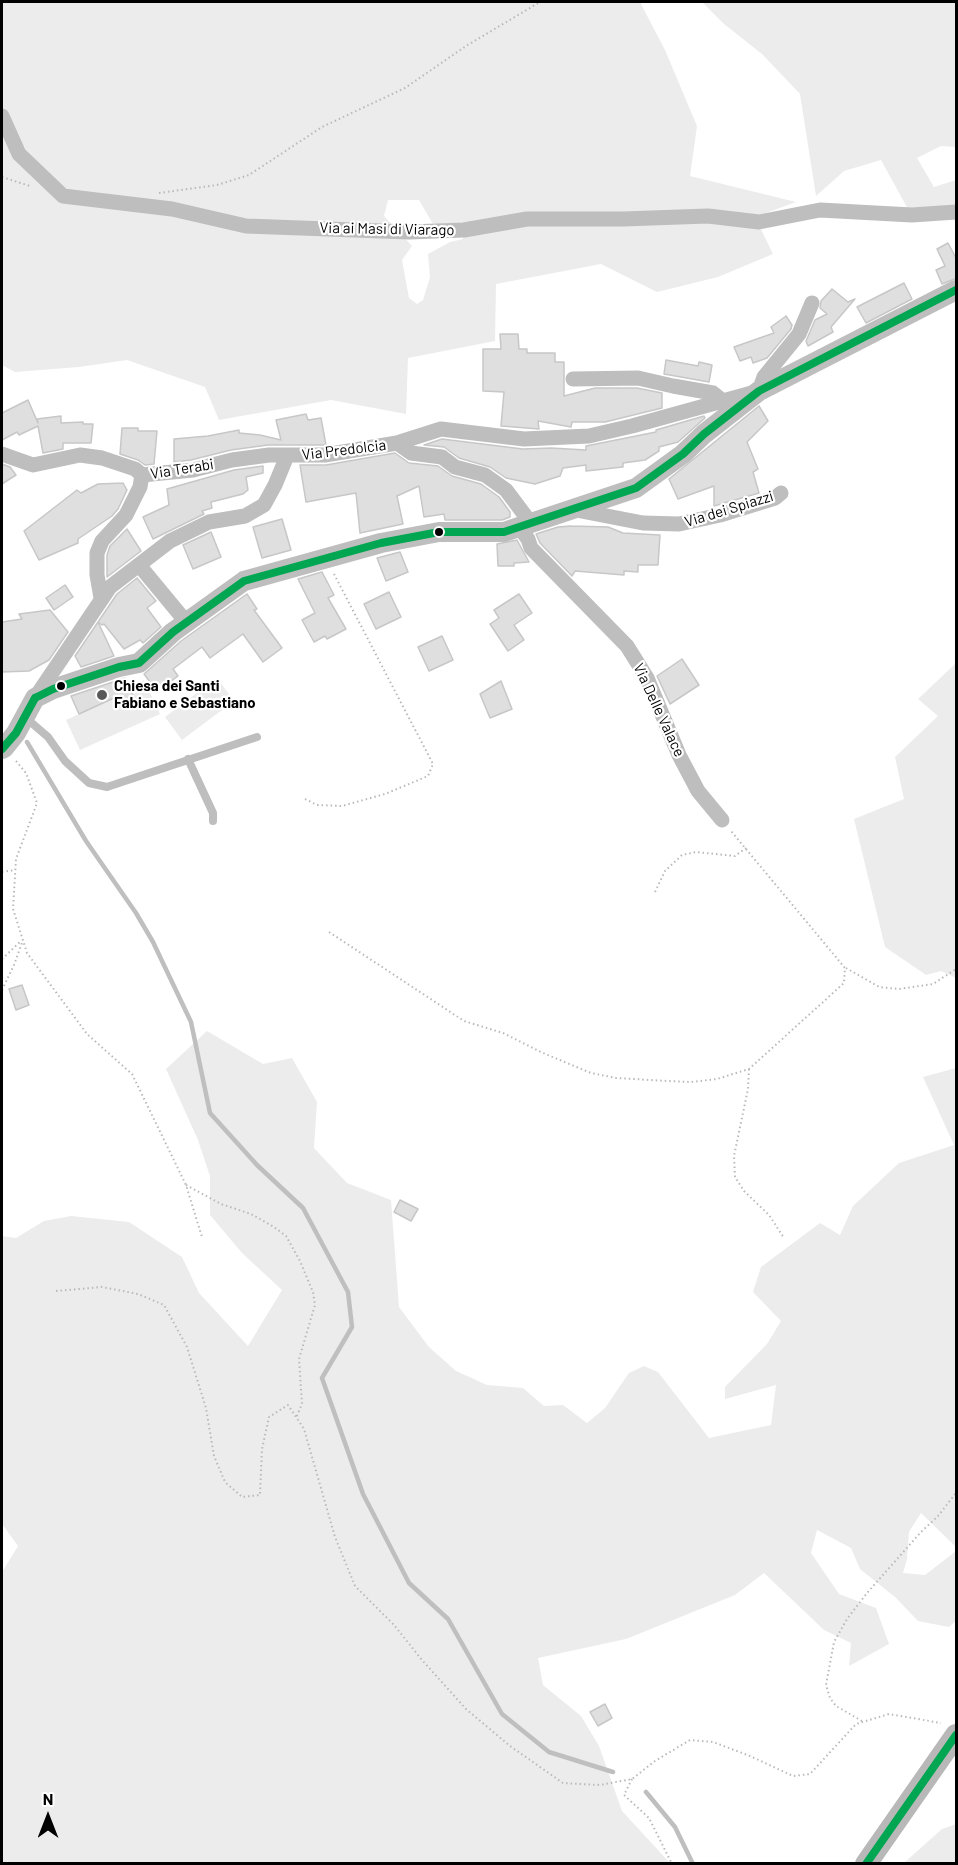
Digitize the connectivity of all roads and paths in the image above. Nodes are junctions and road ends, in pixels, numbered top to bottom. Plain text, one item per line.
1 (540, 2) edge
2 (2, 116) edge
3 (138, 203) junction
4 (957, 212) edge
5 (957, 290) edge
6 (812, 303) dead end
7 (573, 379) dead end
8 (759, 391) junction
9 (723, 401) junction
10 (397, 443) junction
11 (2, 454) edge
12 (287, 456) junction
13 (142, 475) junction
14 (781, 493) dead end
15 (571, 509) junction
16 (524, 524) junction
17 (326, 558) junction
18 (139, 565) junction
19 (101, 598) junction
20 (187, 622) junction
21 (35, 698) junction
22 (25, 717) junction
23 (257, 737) dead end
24 (3, 748) edge
25 (188, 759) junction
26 (305, 799) dead end
27 (722, 820) joint
28 (213, 821) dead end
29 (746, 848) junction
30 (15, 870) junction
31 (2, 872) edge
32 (655, 892) dead end
33 (329, 932) dead end
34 (22, 940) junction
35 (2, 959) edge
36 (845, 968) junction
37 (957, 969) edge
38 (2, 990) edge
39 (749, 1069) junction
40 (186, 1185) junction
41 (202, 1237) dead end
42 (784, 1238) dead end
43 (56, 1291) dead end
44 (296, 1418) junction
45 (957, 1493) edge
46 (863, 1721) junction
47 (952, 1730) edge
48 (632, 1779) junction
49 (672, 1863) edge
50 (866, 1863) edge

1 - 3 path
2 - 3 street, Via ai Masi di Viarago
3 - 4 street, Via ai Masi di Viarago
5 - 8 street
6 - 8 street
7 - 9 street
8 - 9 street, Via Predolcia
8 - 15 street
9 - 10 street, Via Predolcia
10 - 12 street, Via Predolcia
10 - 16 street, Via Delle Valace
11 - 13 street
12 - 13 street, Via Terabi
12 - 18 street, Via Predolcia
13 - 19 street, Via Terabi
14 - 15 street, Via dei Spiazzi
15 - 16 street
16 - 17 street
16 - 27 street, Via Delle Valace
17 - 20 street
17 - 26 path
18 - 19 street, Via Predolcia
18 - 20 street
19 - 21 street, Via Predolcia
20 - 21 street
21 - 22 street
22 - 24 street
22 - 25 lane
23 - 25 lane
24 - 30 path
25 - 28 lane
27 - 29 path
29 - 32 path
29 - 36 path
30 - 31 path
30 - 34 path
33 - 39 path
34 - 35 path
34 - 38 path
34 - 40 path
36 - 37 path
36 - 39 path
39 - 42 path
40 - 41 path
40 - 44 path
43 - 44 path
44 - 48 path
45 - 46 path
46 - 47 path
46 - 48 path
47 - 50 main road
48 - 49 path

